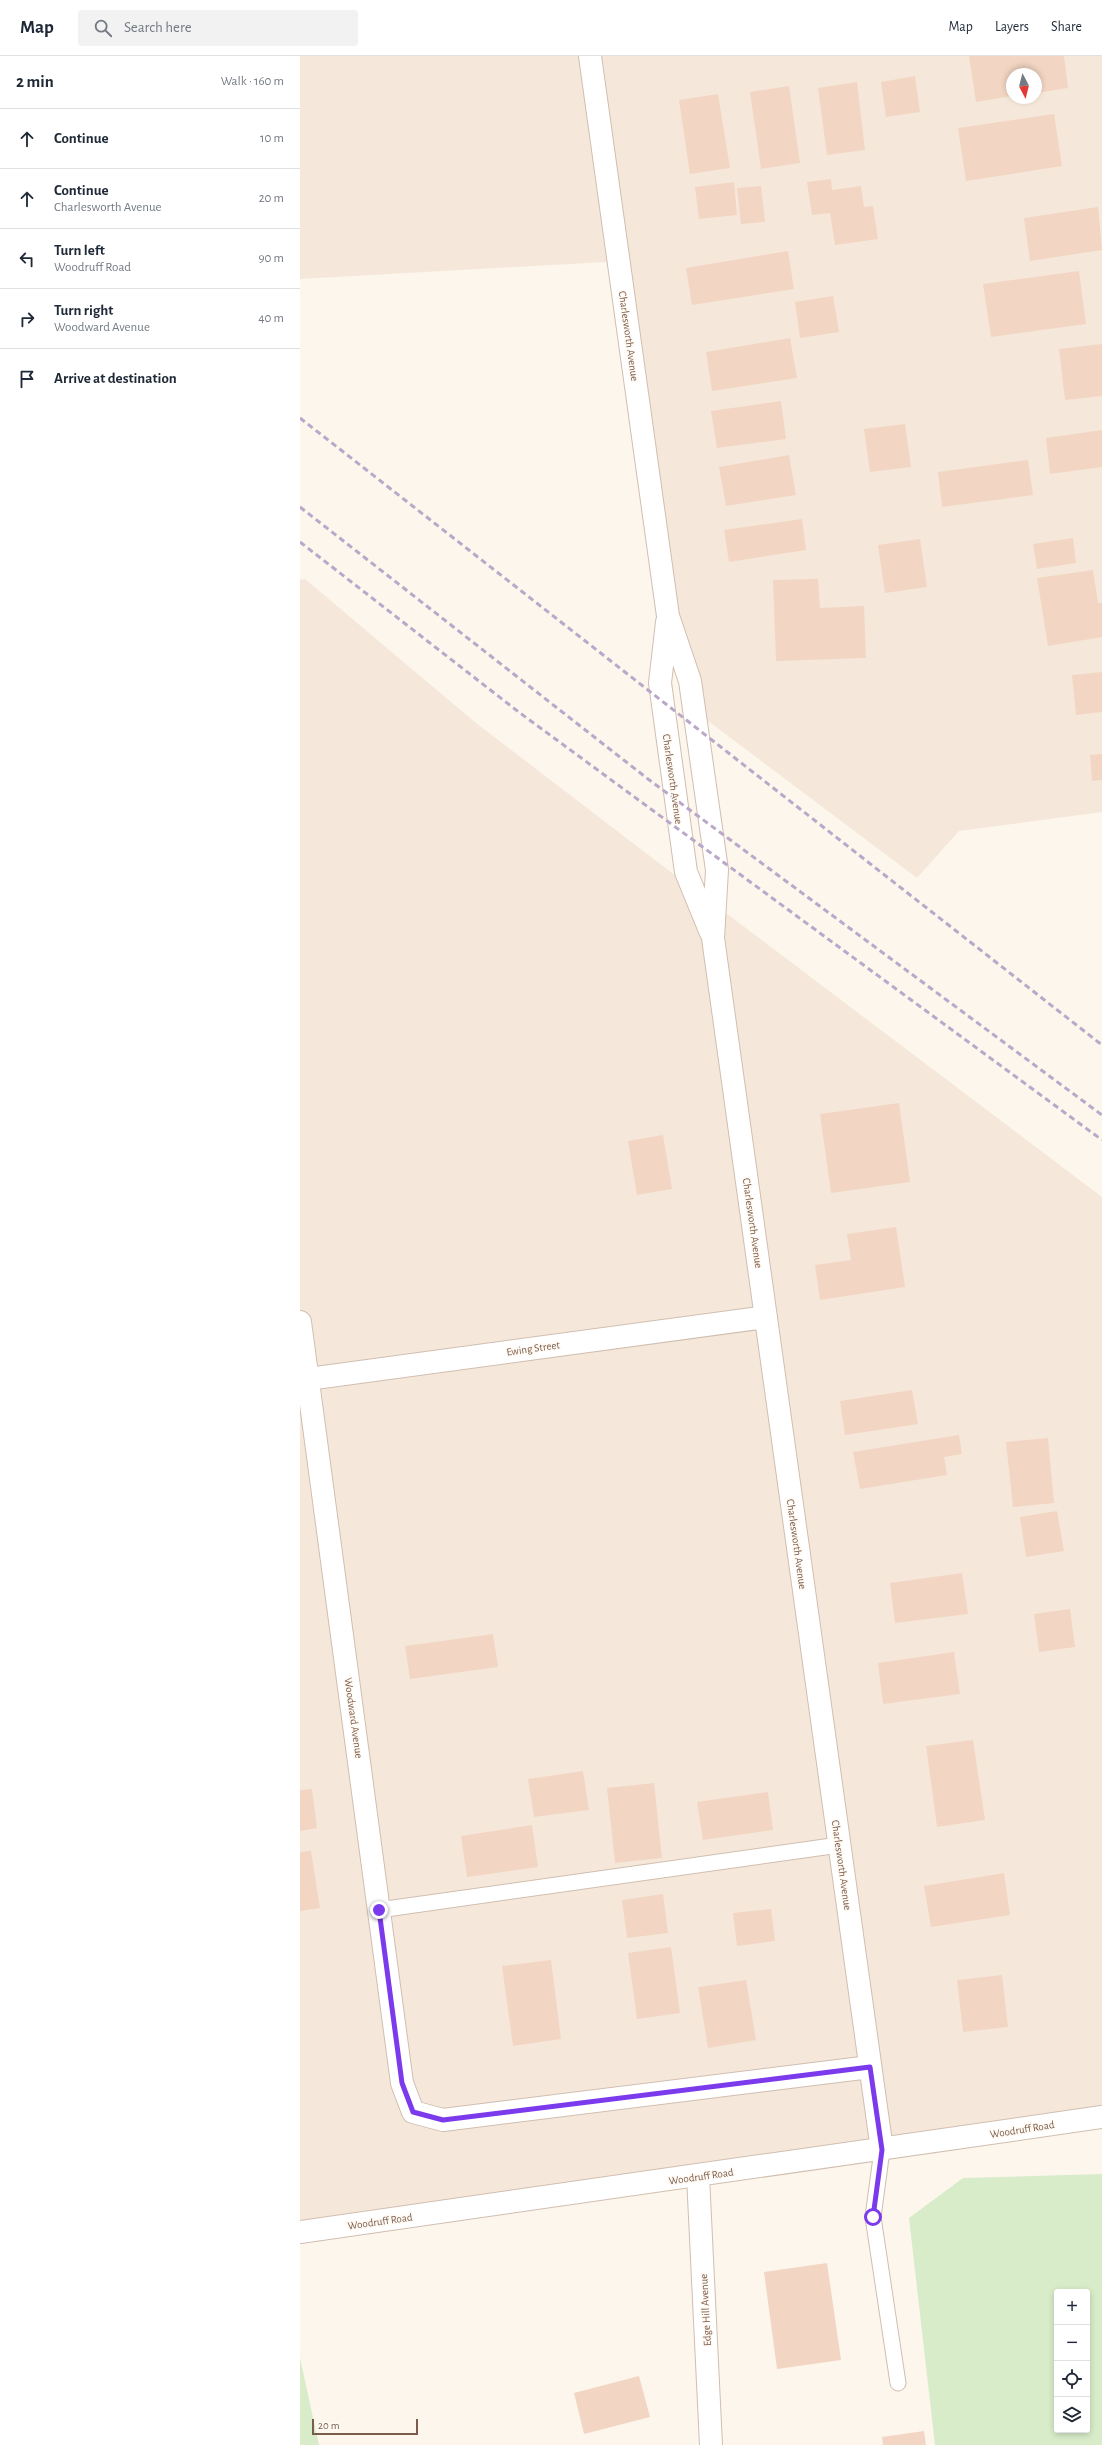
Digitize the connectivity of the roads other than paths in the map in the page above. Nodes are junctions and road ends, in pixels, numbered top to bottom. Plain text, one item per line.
1 (590, 56) edge
2 (668, 616) junction
3 (713, 938) junction
4 (766, 1317) junction
5 (300, 1322) edge
6 (304, 1380) edge
7 (839, 1845) junction
8 (379, 1910) junction
9 (870, 2067) junction
10 (1102, 2117) edge
11 (882, 2150) junction
12 (698, 2176) junction
13 (300, 2232) edge
14 (898, 2383) dead end
15 (711, 2445) edge

1 - 2 street, Charlesworth Avenue
2 - 3 street, Charlesworth Avenue
2 - 3 street, Charlesworth Avenue
3 - 4 street, Charlesworth Avenue
4 - 6 street, Ewing Street
4 - 7 street, Charlesworth Avenue
5 - 6 street, Woodward Avenue
6 - 8 street, Woodward Avenue
7 - 8 lane
7 - 9 street, Charlesworth Avenue
8 - 9 street, Woodward Avenue
9 - 11 street, Charlesworth Avenue
10 - 11 street, Woodruff Road
11 - 12 street, Woodruff Road
11 - 14 lane
12 - 13 street, Woodruff Road
12 - 15 street, Edge Hill Avenue

